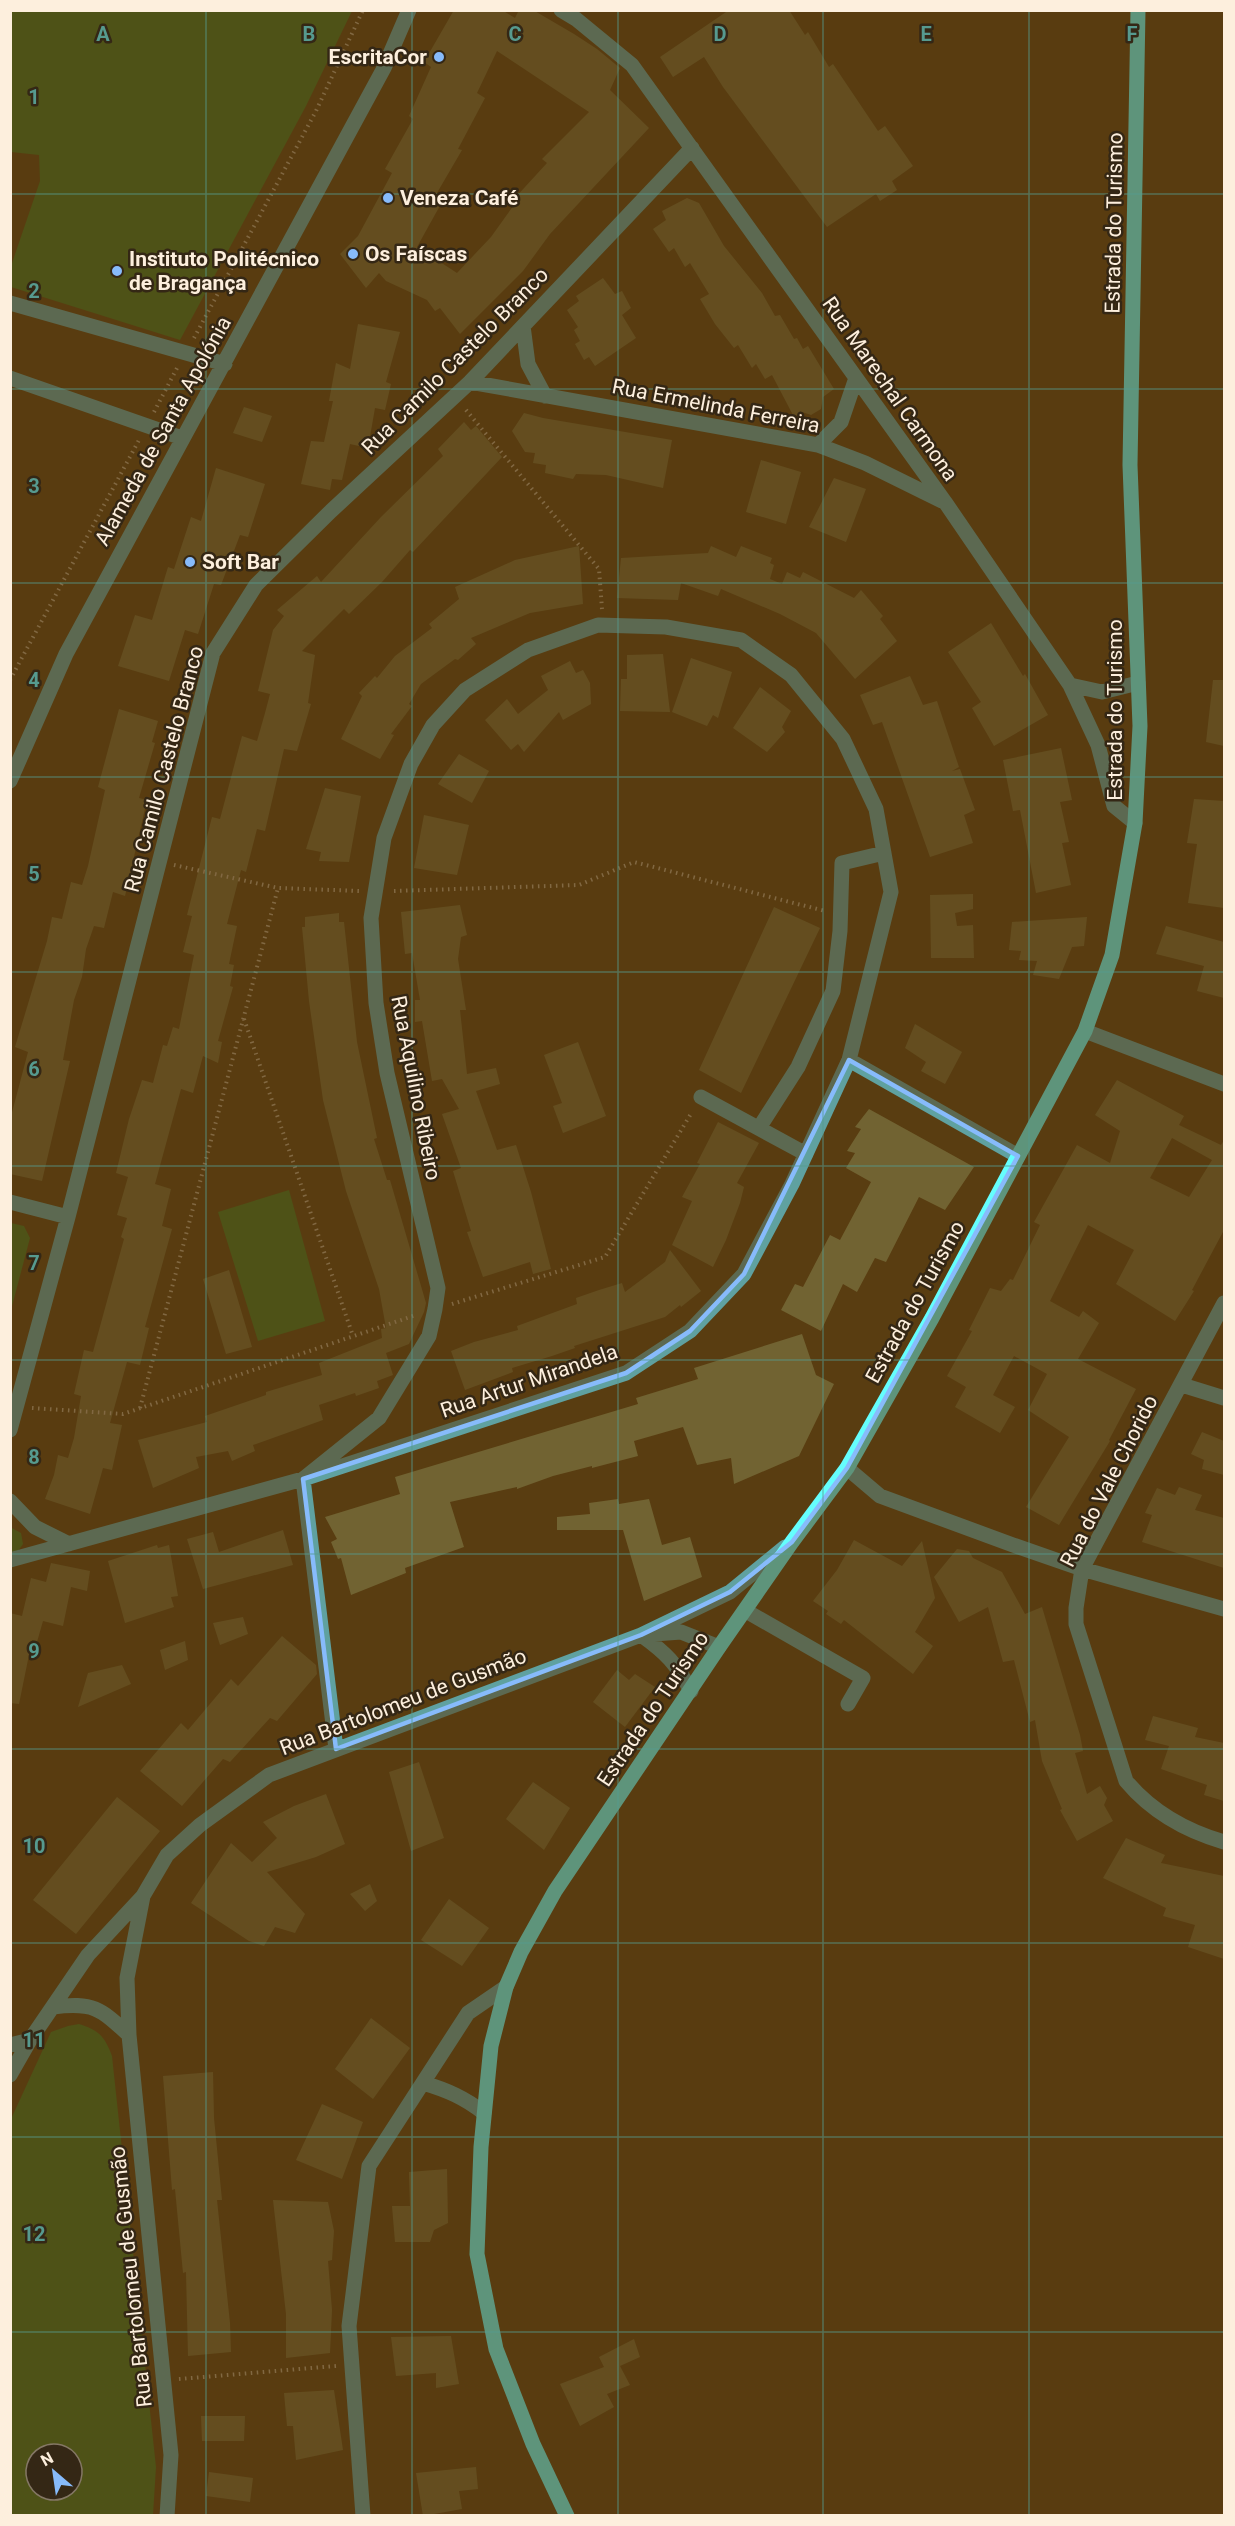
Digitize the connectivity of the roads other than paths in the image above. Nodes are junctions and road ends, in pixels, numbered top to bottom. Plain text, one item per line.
1 (410, 10) edge
2 (561, 10) edge
3 (1138, 10) edge
4 (692, 148) junction
5 (10, 303) edge
6 (523, 326) junction
7 (225, 364) junction
8 (10, 378) edge
9 (856, 378) junction
10 (470, 382) junction
11 (545, 396) junction
12 (182, 438) junction
13 (818, 445) junction
14 (945, 502) junction
15 (1138, 683) junction
16 (1070, 685) junction
17 (10, 780) edge
18 (1135, 823) junction
19 (884, 853) junction
20 (1085, 1031) junction
21 (849, 1060) junction
22 (1224, 1084) edge
23 (701, 1097) road end
24 (759, 1128) junction
25 (806, 1154) junction
26 (1018, 1156) junction
27 (10, 1202) edge
28 (68, 1217) junction
29 (1224, 1303) edge
30 (1182, 1385) junction
31 (1224, 1398) edge
32 (10, 1430) edge
33 (847, 1468) junction
34 (303, 1479) junction
35 (10, 1502) edge
36 (792, 1542) junction
37 (69, 1544) junction
38 (10, 1560) edge
39 (1082, 1569) junction
40 (1224, 1609) edge
41 (746, 1611) junction
42 (641, 1635) junction
43 (719, 1647) junction
44 (691, 1691) junction
45 (848, 1704) dead end
46 (336, 1749) junction
47 (1224, 1842) edge
48 (142, 1896) junction
49 (506, 1987) junction
50 (53, 2007) junction
51 (129, 2035) junction
52 (30, 2040) junction
53 (10, 2045) edge
54 (10, 2075) edge
55 (423, 2083) junction
56 (484, 2114) junction
57 (167, 2516) edge
58 (363, 2516) edge
59 (567, 2516) edge

1 - 7 street, Alameda de Santa Apolónia
2 - 4 street, Rua Marechal Carmona
3 - 15 main road, Estrada do Turismo
4 - 6 street, Rua Camilo Castelo Branco
4 - 9 street, Rua Marechal Carmona
5 - 7 street
6 - 10 street, Rua Camilo Castelo Branco
6 - 11 street
7 - 12 street, Alameda de Santa Apolónia
8 - 12 street
9 - 13 street
9 - 14 street, Rua Marechal Carmona
10 - 11 street, Rua Ermelinda Ferreira
10 - 28 street, Rua Camilo Castelo Branco
11 - 13 street, Rua Ermelinda Ferreira
12 - 17 street, Alameda de Santa Apolónia
13 - 14 street, Rua Ermelinda Ferreira
14 - 16 street, Rua Marechal Carmona
15 - 16 street
15 - 18 main road, Estrada do Turismo
16 - 18 street, Rua Marechal Carmona
18 - 20 main road, Estrada do Turismo
19 - 21 street, Rua Aquilino Ribeiro
19 - 24 street
19 - 34 street, Rua Aquilino Ribeiro
20 - 22 street
20 - 26 main road, Estrada do Turismo
21 - 25 street, Rua Artur Mirandela
21 - 26 street
23 - 24 street
24 - 25 street
25 - 34 street, Rua Artur Mirandela
26 - 33 main road, Estrada do Turismo
27 - 28 street
28 - 32 street, Rua Camilo Castelo Branco
29 - 30 street, Rua do Vale Chorido
30 - 31 street
30 - 39 street, Rua do Vale Chorido
33 - 36 main road, Estrada do Turismo
33 - 39 street
34 - 37 street, Rua Artur Mirandela
34 - 46 street
35 - 37 street
36 - 41 main road, Estrada do Turismo
36 - 42 street
37 - 38 street, Rua Artur Mirandela
39 - 40 street
39 - 47 street, Rua do Vale Chorido
41 - 43 main road, Estrada do Turismo
41 - 45 street
42 - 43 street, Rua Bartolomeu de Gusmão
42 - 44 street
42 - 46 street, Rua Bartolomeu de Gusmão
43 - 44 main road, Estrada do Turismo
44 - 49 main road, Estrada do Turismo
46 - 48 street, Rua Bartolomeu de Gusmão
48 - 50 street, Rua Bartolomeu de Gusmão
48 - 51 street, Rua Bartolomeu de Gusmão
49 - 55 street
49 - 56 main road, Estrada do Turismo
50 - 51 street
50 - 52 street, Rua Bartolomeu de Gusmão
51 - 57 street, Rua Bartolomeu de Gusmão
52 - 53 street
52 - 54 street, Rua Bartolomeu de Gusmão
55 - 56 street
55 - 58 street
56 - 59 main road, Estrada do Turismo

